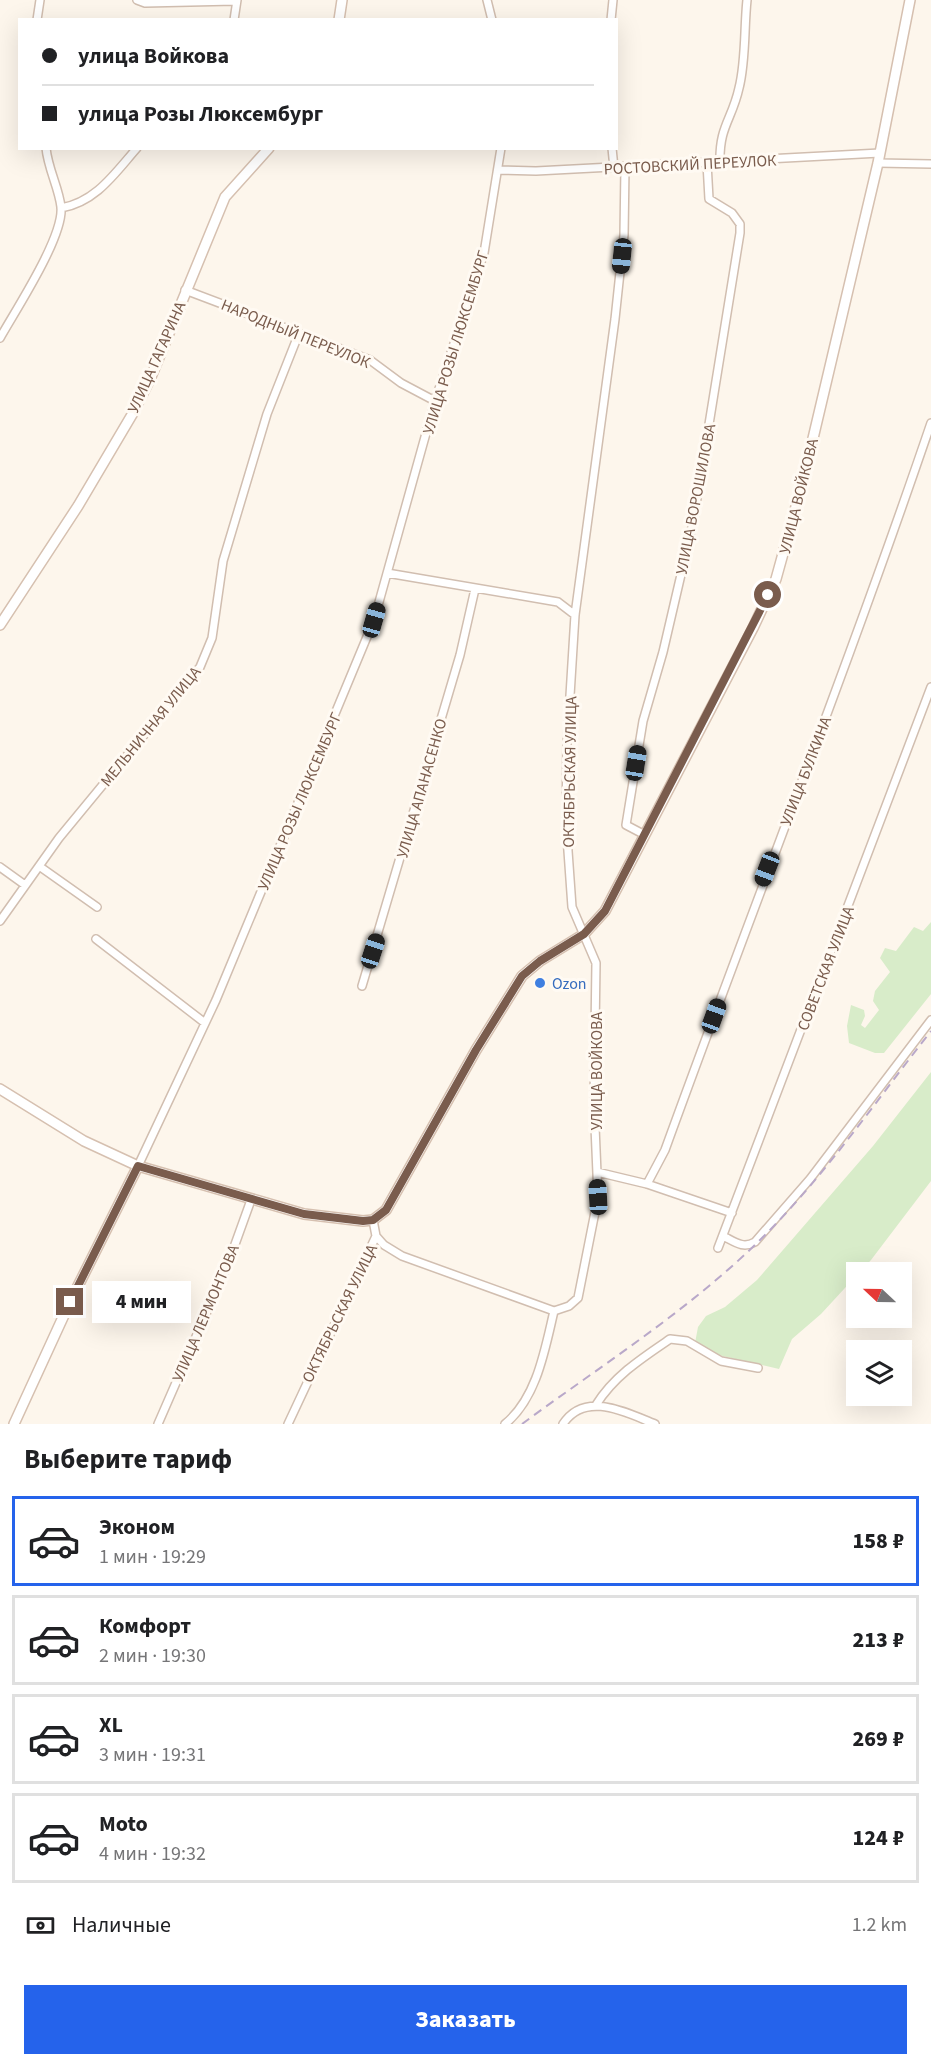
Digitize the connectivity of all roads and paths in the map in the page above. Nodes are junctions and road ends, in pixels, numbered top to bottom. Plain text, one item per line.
1 (40, 0) edge
2 (137, 0) edge
3 (205, 0) edge
4 (236, 0) edge
5 (342, 0) edge
6 (487, 0) edge
7 (613, 0) edge
8 (747, 0) edge
9 (910, 0) edge
10 (37, 18) edge
11 (234, 18) edge
12 (339, 18) edge
13 (492, 18) edge
14 (611, 18) edge
15 (46, 150) edge
16 (135, 150) edge
17 (266, 150) edge
18 (501, 150) edge
19 (612, 150) edge
20 (879, 158) junction
21 (707, 163) junction
22 (720, 163) junction
23 (931, 164) edge
24 (625, 167) junction
25 (614, 168) junction
26 (500, 170) junction
27 (61, 208) junction
28 (185, 290) junction
29 (299, 333) junction
30 (0, 338) edge
31 (435, 401) junction
32 (931, 423) edge
33 (387, 573) junction
34 (476, 589) junction
35 (575, 615) junction
36 (0, 625) edge
37 (931, 687) edge
38 (645, 835) junction
39 (39, 866) junction
40 (0, 867) edge
41 (25, 885) junction
42 (97, 907) dead end
43 (0, 921) edge
44 (584, 934) junction
45 (96, 939) dead end
46 (362, 986) dead end
47 (931, 1020) edge
48 (205, 1023) junction
49 (0, 1089) edge
50 (138, 1166) junction
51 (597, 1172) junction
52 (647, 1184) junction
53 (251, 1200) junction
54 (732, 1213) junction
55 (373, 1220) junction
56 (376, 1236) junction
57 (723, 1236) junction
58 (718, 1248) dead end
59 (554, 1311) junction
60 (758, 1368) dead end
61 (596, 1406) junction
62 (563, 1422) edge
63 (14, 1424) edge
64 (158, 1424) edge
65 (288, 1424) edge
66 (505, 1424) edge
67 (655, 1424) edge

1 - 10 street
2 - 3 street
3 - 4 street
4 - 11 street
5 - 12 main road
6 - 13 street
7 - 14 street
8 - 22 street
9 - 20 main road, УЛИЦА ВОЙКОВА
15 - 27 street
16 - 27 street
17 - 28 main road, УЛИЦА ГАГАРИНА
18 - 26 street, УЛИЦА РОЗЫ ЛЮКСЕМБУРГ
19 - 25 street
20 - 22 street, РОСТОВСКИЙ ПЕРЕУЛОК
20 - 23 street, РОСТОВСКИЙ ПЕРЕУЛОК
20 - 38 main road, УЛИЦА ВОЙКОВА
21 - 22 street, РОСТОВСКИЙ ПЕРЕУЛОК
21 - 24 street, РОСТОВСКИЙ ПЕРЕУЛОК
21 - 38 street, УЛИЦА ВОРОШИЛОВА
24 - 25 street, РОСТОВСКИЙ ПЕРЕУЛОК
24 - 35 street, ОКТЯБРЬСКАЯ УЛИЦА
25 - 26 street, РОСТОВСКИЙ ПЕРЕУЛОК
26 - 31 street, УЛИЦА РОЗЫ ЛЮКСЕМБУРГ
27 - 30 street
28 - 29 street, НАРОДНЫЙ ПЕРЕУЛОК
28 - 36 main road, УЛИЦА ГАГАРИНА
29 - 31 street, НАРОДНЫЙ ПЕРЕУЛОК
29 - 39 street, МЕЛЬНИЧНАЯ УЛИЦА
31 - 33 street, УЛИЦА РОЗЫ ЛЮКСЕМБУРГ
32 - 52 street, УЛИЦА БУЛКИНА
33 - 34 street
33 - 48 street, УЛИЦА РОЗЫ ЛЮКСЕМБУРГ
34 - 35 street
34 - 46 street, УЛИЦА АПАНАСЕНКО
35 - 44 street, ОКТЯБРЬСКАЯ УЛИЦА
37 - 54 street, СОВЕТСКАЯ УЛИЦА
38 - 44 main road, УЛИЦА ВОЙКОВА
39 - 41 street, МЕЛЬНИЧНАЯ УЛИЦА
39 - 42 street
40 - 41 street
41 - 43 street, МЕЛЬНИЧНАЯ УЛИЦА
44 - 51 street, УЛИЦА ВОЙКОВА
44 - 55 main road, ОКТЯБРЬСКАЯ УЛИЦА
45 - 48 street
47 - 57 street
48 - 50 street, УЛИЦА РОЗЫ ЛЮКСЕМБУРГ
49 - 50 main road
50 - 53 main road
50 - 63 main road, УЛИЦА РОЗЫ ЛЮКСЕМБУРГ
51 - 52 street
51 - 59 street, УЛИЦА ВОЙКОВА
52 - 54 street
53 - 55 main road
53 - 64 street, УЛИЦА ЛЕРМОНТОВА
54 - 57 street, СОВЕТСКАЯ УЛИЦА
55 - 56 street, ОКТЯБРЬСКАЯ УЛИЦА
56 - 59 street
56 - 65 street, ОКТЯБРЬСКАЯ УЛИЦА
57 - 58 street, СОВЕТСКАЯ УЛИЦА
59 - 66 street
60 - 61 street
61 - 62 street
61 - 67 street

